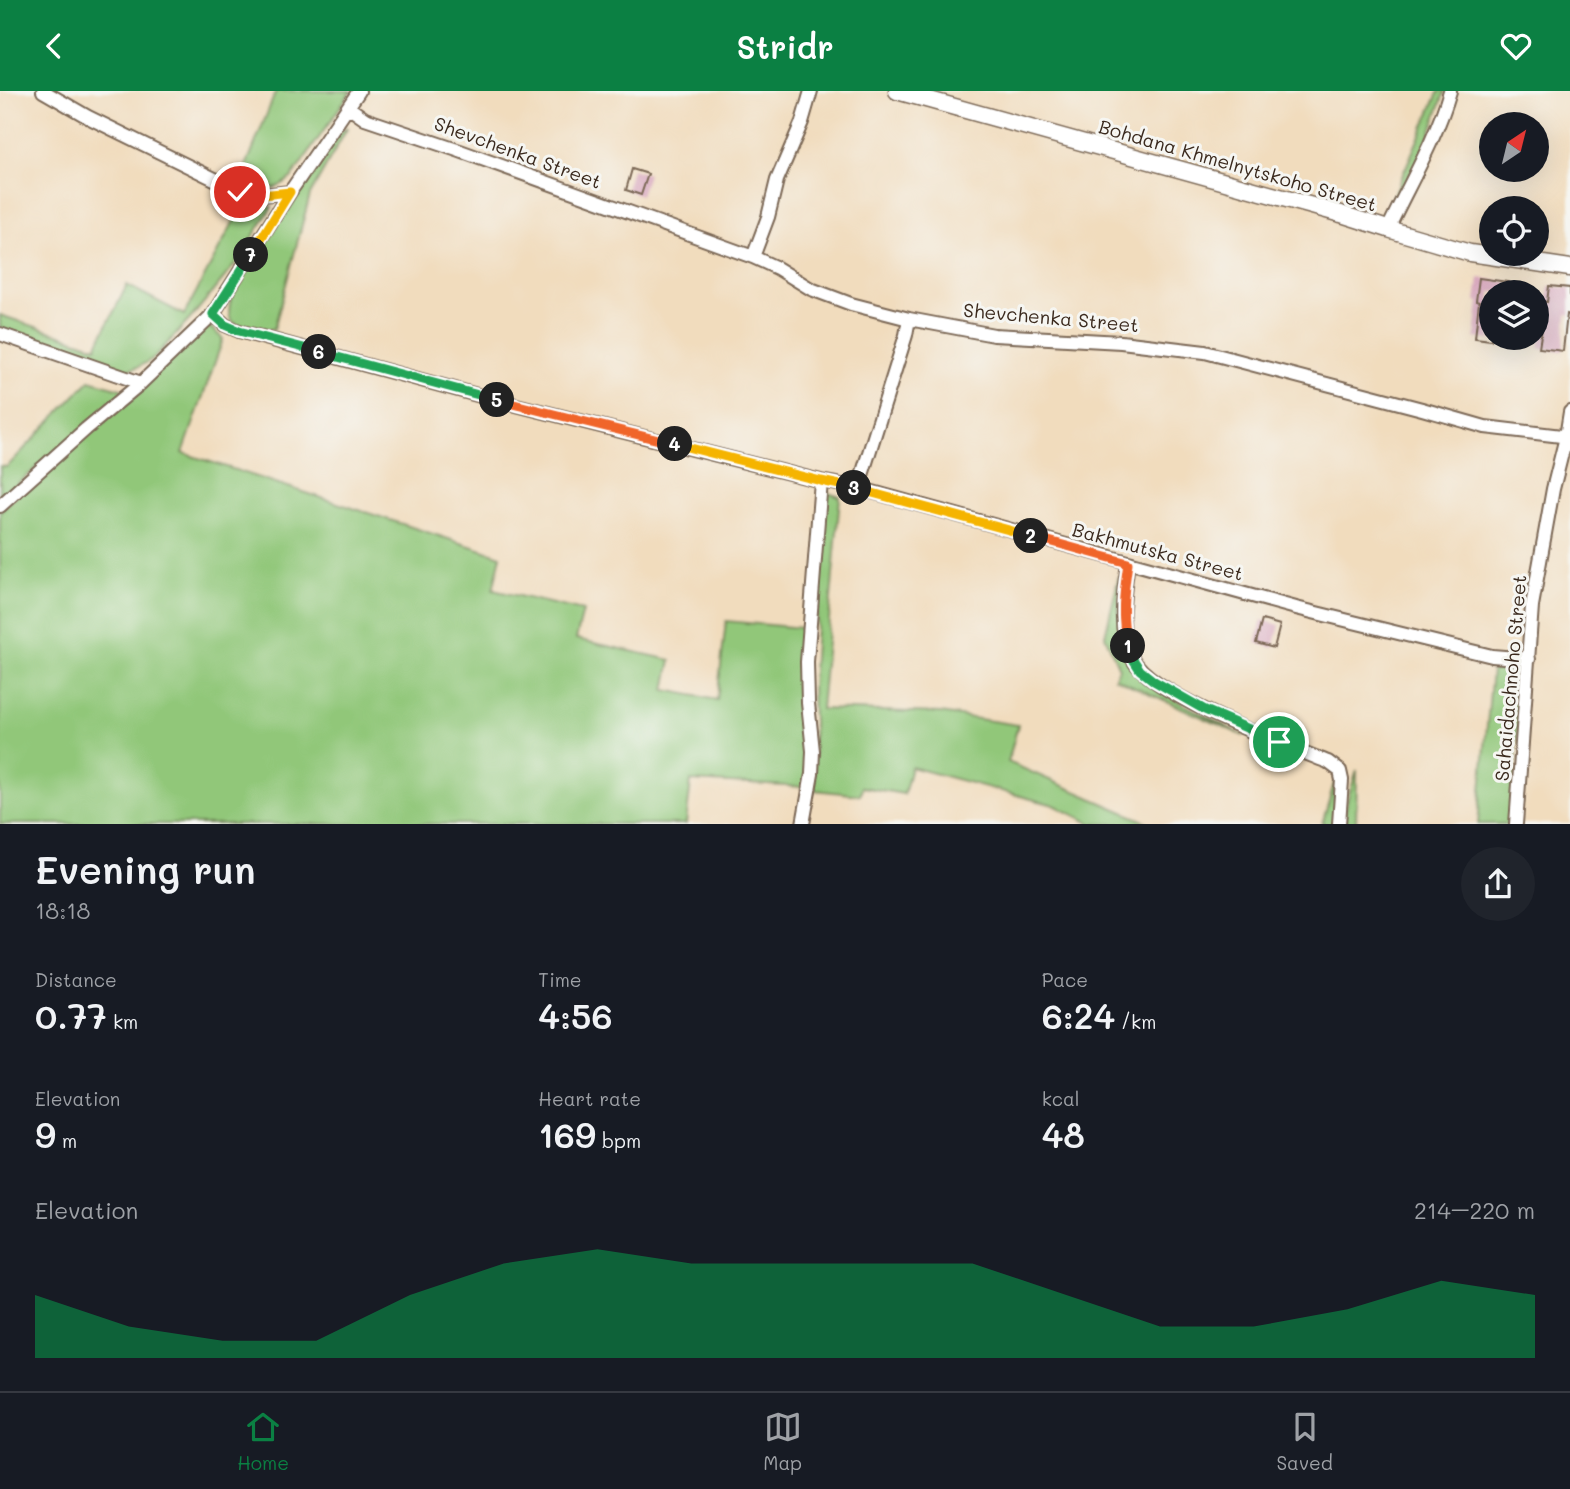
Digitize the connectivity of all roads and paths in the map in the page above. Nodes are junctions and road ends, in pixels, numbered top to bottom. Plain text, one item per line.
1 (43, 91) edge
2 (359, 91) edge
3 (811, 91) edge
4 (898, 91) edge
5 (1450, 91) edge
6 (348, 107) junction
7 (290, 192) junction
8 (1388, 229) junction
9 (753, 257) junction
10 (1570, 268) edge
11 (213, 314) junction
12 (909, 319) junction
13 (0, 334) edge
14 (141, 383) junction
15 (1570, 412) edge
16 (1568, 437) edge
17 (821, 481) junction
18 (858, 488) junction
19 (0, 506) edge
20 (1128, 563) junction
21 (1529, 659) junction
22 (803, 824) edge
23 (1339, 824) edge
24 (1517, 824) edge

1 - 7 street
2 - 6 street
3 - 9 street
4 - 8 street, Bohdana Khmelnytskoho Street
5 - 8 street
6 - 7 street
6 - 9 street, Shevchenka Street
7 - 11 street
8 - 10 street, Bohdana Khmelnytskoho Street
9 - 12 street, Shevchenka Street
11 - 14 street
11 - 17 street, Bakhmutska Street
12 - 16 street, Shevchenka Street
12 - 18 street
13 - 14 street
14 - 19 street
15 - 16 street, Sahaidachnoho Street
16 - 21 street, Sahaidachnoho Street
17 - 18 street, Bakhmutska Street
17 - 22 street
18 - 20 street, Bakhmutska Street
20 - 21 street, Bakhmutska Street
20 - 23 street
21 - 24 street, Sahaidachnoho Street

